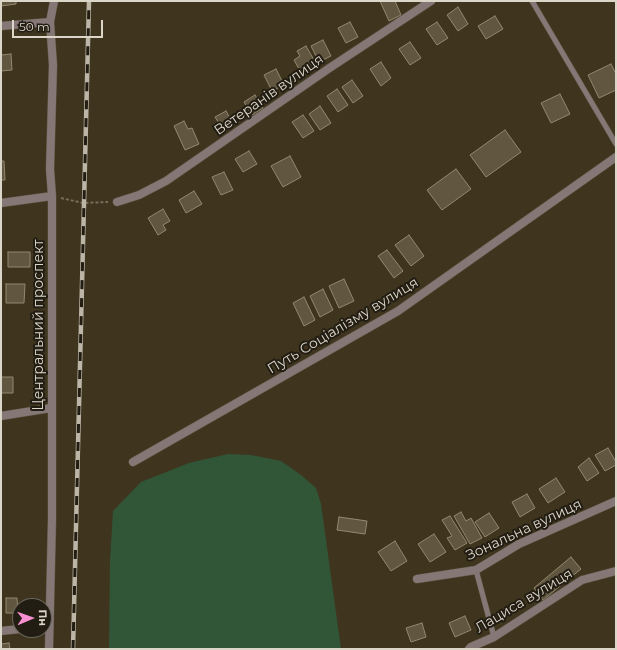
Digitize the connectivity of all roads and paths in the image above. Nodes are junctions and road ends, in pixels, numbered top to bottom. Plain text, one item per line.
1 (54, 1) edge
2 (431, 1) edge
3 (532, 1) edge
4 (50, 22) junction
5 (1, 26) edge
6 (616, 144) edge
7 (616, 157) edge
8 (52, 196) junction
9 (117, 202) joint
10 (1, 203) edge
11 (51, 408) junction
12 (1, 416) edge
13 (133, 462) dead end
14 (616, 501) edge
15 (476, 570) junction
16 (616, 571) edge
17 (417, 579) dead end
18 (48, 598) edge
19 (12, 630) edge
20 (1, 631) edge
21 (494, 637) junction
22 (48, 638) edge
23 (49, 649) edge
24 (470, 649) edge

1 - 4 street, Центральний проспект
2 - 9 street, Ветеранів вулиця
3 - 6 lane
4 - 5 street
4 - 8 street, Центральний проспект
7 - 13 street, Путь Соціалізму вулиця
8 - 9 path
8 - 10 street
8 - 11 street, Центральний проспект
11 - 12 street
11 - 18 street, Центральний проспект
14 - 15 street, Зональна вулиця
15 - 17 street, Зональна вулиця
15 - 21 lane
16 - 21 street, Лациса вулиця
19 - 20 street
21 - 24 street, Лациса вулиця
22 - 23 street, Центральний проспект

